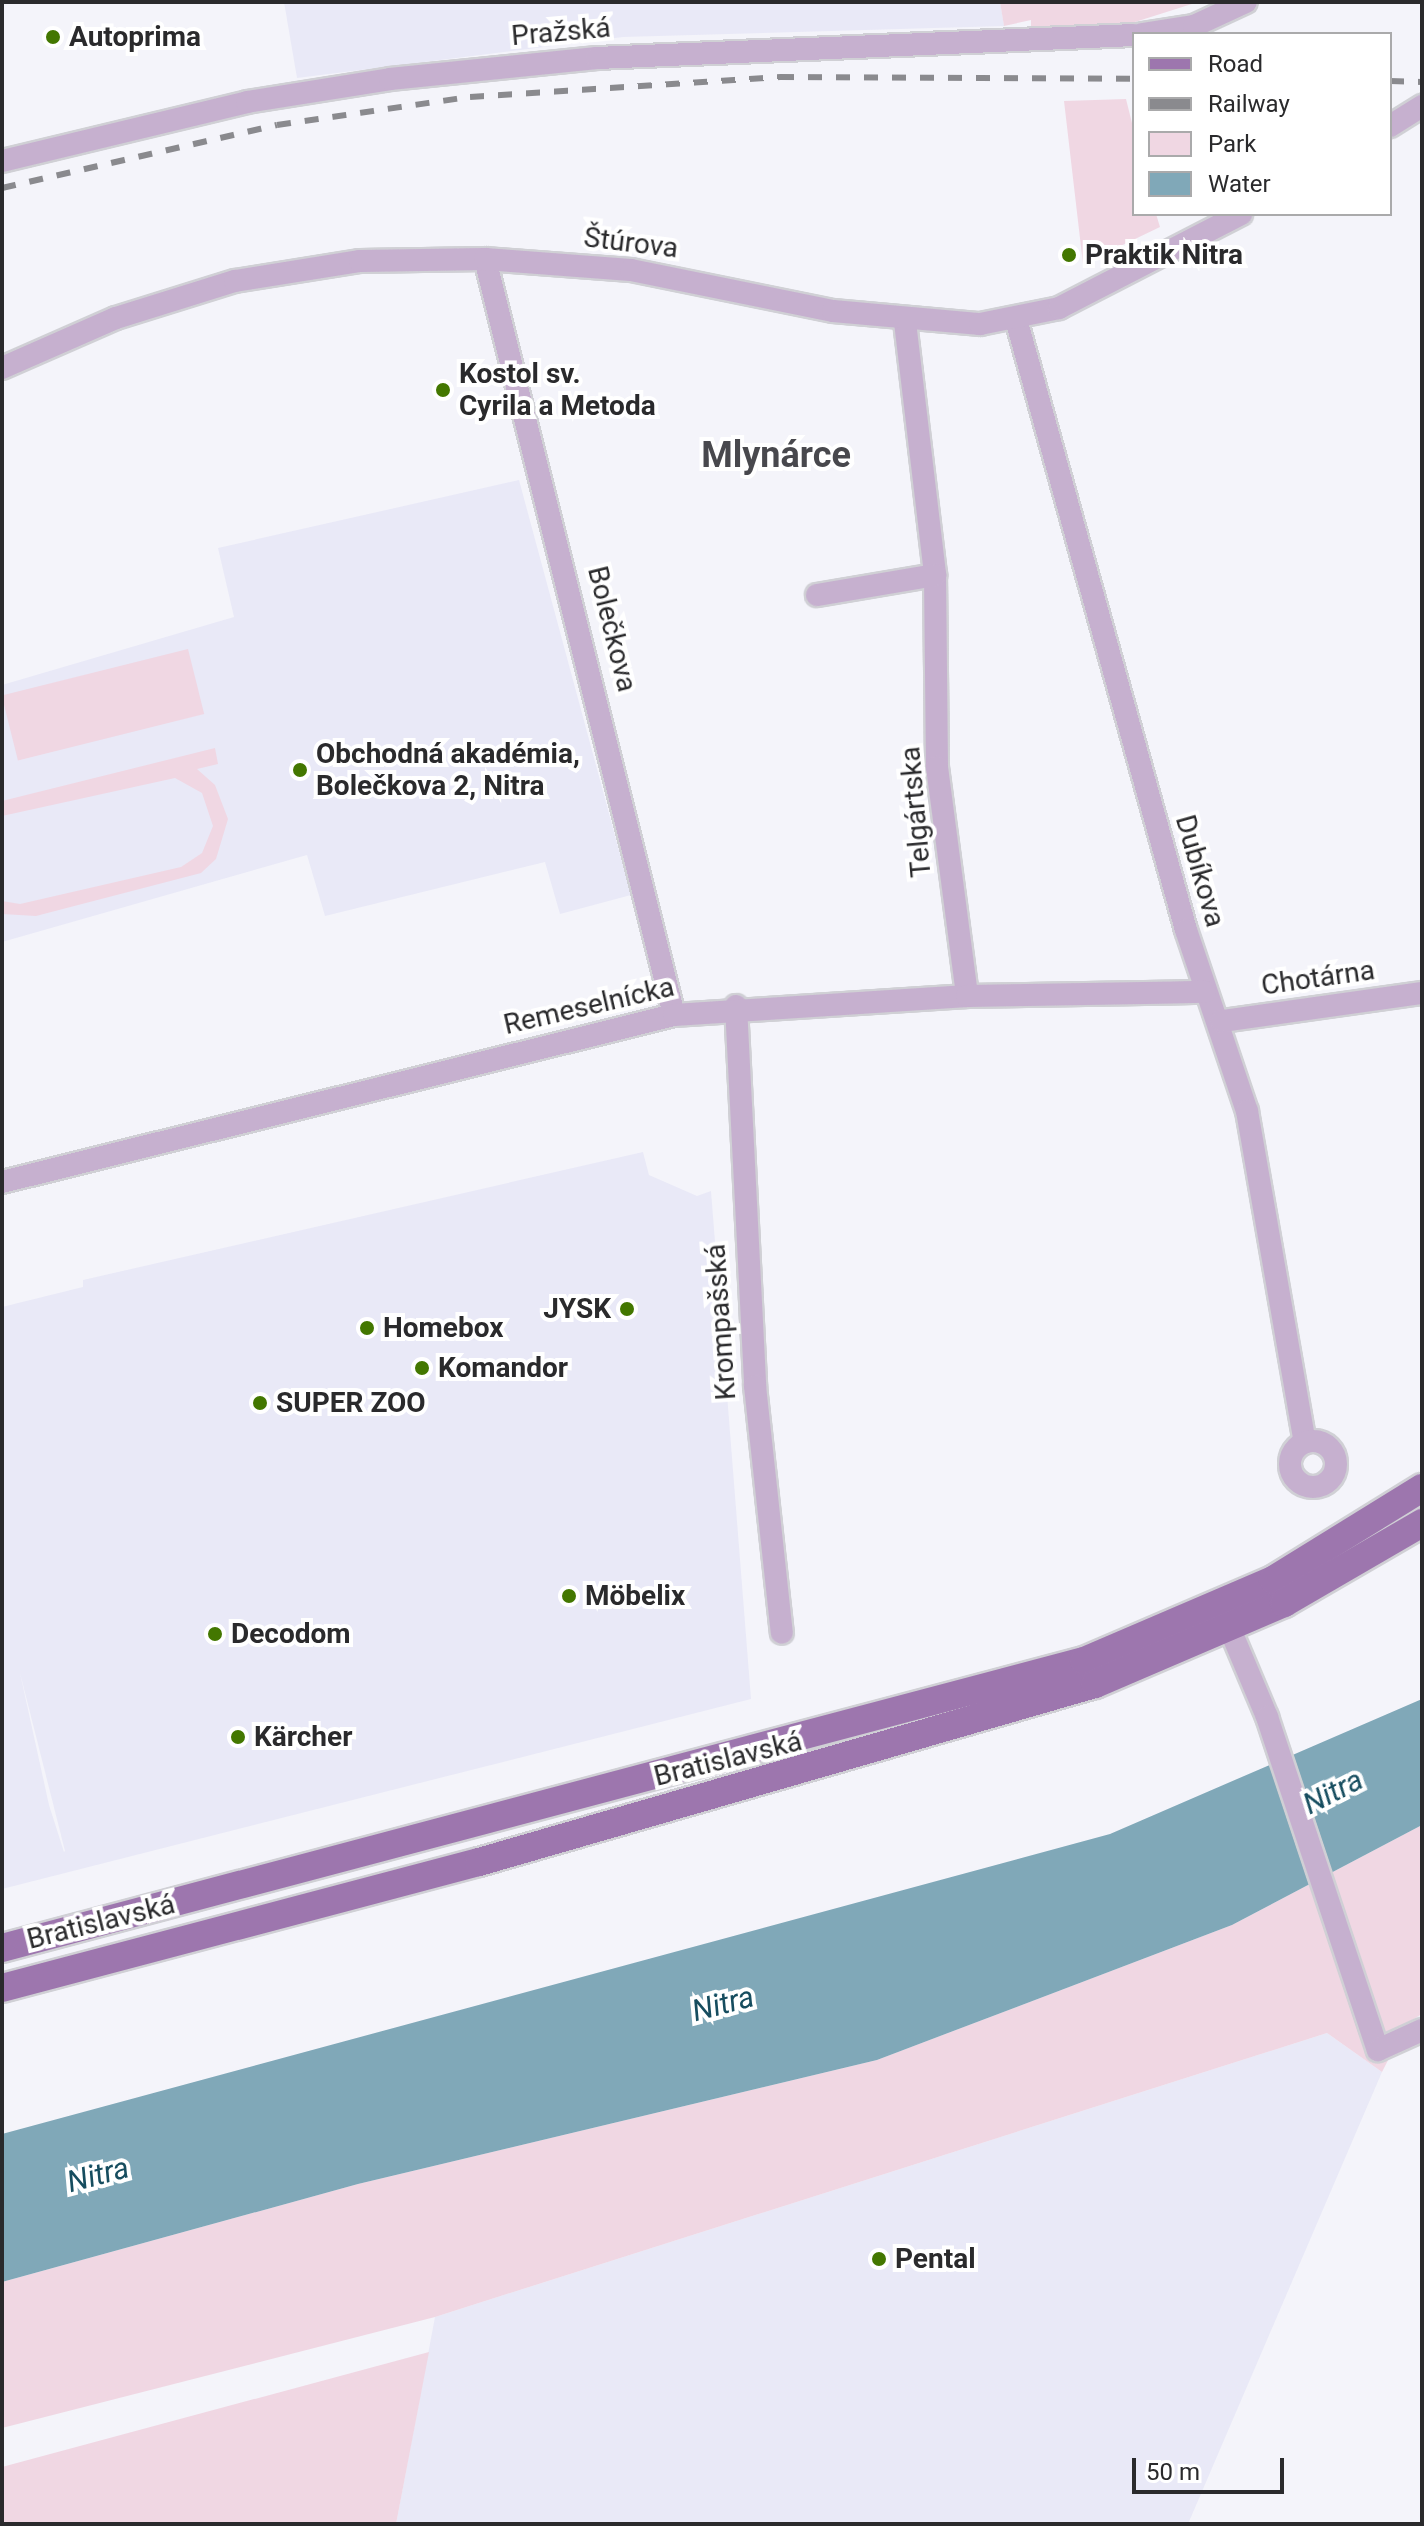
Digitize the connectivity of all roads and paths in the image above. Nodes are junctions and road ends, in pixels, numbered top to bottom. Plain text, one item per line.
1 (1246, 2) edge
2 (1155, 32) edge
3 (1132, 35) edge
4 (1422, 106) edge
5 (1392, 125) edge
6 (2, 161) edge
7 (1237, 216) edge
8 (485, 259) junction
9 (1016, 319) junction
10 (905, 322) junction
11 (2, 368) edge
12 (935, 575) junction
13 (817, 595) dead end
14 (1205, 992) junction
15 (1422, 993) edge
16 (967, 996) junction
17 (736, 1006) junction
18 (674, 1015) junction
19 (1222, 1021) junction
20 (2, 1182) edge
21 (1305, 1442) dead end
22 (1422, 1488) edge
23 (1422, 1523) edge
24 (1225, 1617) junction
25 (782, 1633) dead end
26 (469, 1825) junction
27 (479, 1862) junction
28 (70, 1930) junction
29 (2, 1948) edge
30 (79, 1968) junction
31 (2, 1988) edge
32 (1422, 2030) edge

1 - 2 street
3 - 6 street, Pražská
4 - 5 street
7 - 9 street, Štúrova
8 - 10 street, Štúrova
8 - 11 street, Štúrova
8 - 18 street, Bolečkova
9 - 10 street, Štúrova
9 - 14 street, Dubíkova
10 - 12 street, Telgártska
12 - 13 street
12 - 16 street, Telgártska
14 - 16 street, Remeselnícka
14 - 19 street, Dubíkova
15 - 19 street, Chotárna
16 - 17 street, Remeselnícka
17 - 18 street, Remeselnícka
17 - 25 street, Krompašská
18 - 20 street, Remeselnícka
19 - 21 street, Dubíkova
22 - 24 main road, Bratislavská
23 - 24 main road, Bratislavská
24 - 26 main road, Bratislavská
24 - 27 main road, Bratislavská
24 - 32 street
26 - 27 main road
26 - 28 main road, Bratislavská
27 - 30 main road, Bratislavská
28 - 29 main road, Bratislavská
28 - 30 main road
30 - 31 main road, Bratislavská

